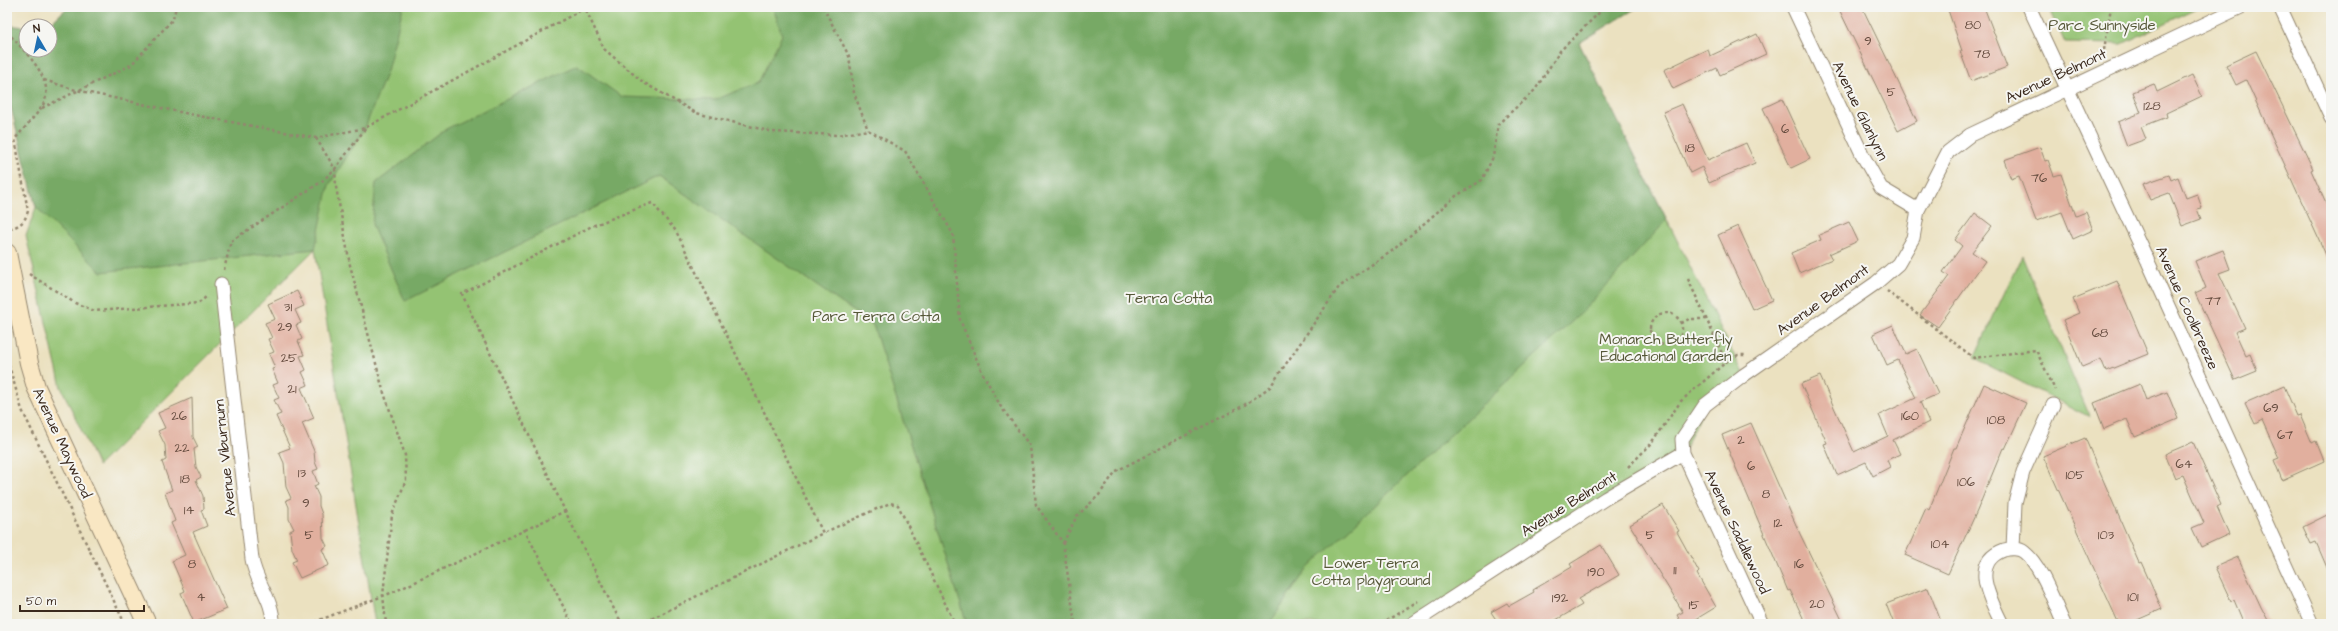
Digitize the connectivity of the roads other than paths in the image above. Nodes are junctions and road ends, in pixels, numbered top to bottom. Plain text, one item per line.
1 (1793, 7) edge
2 (2029, 7) edge
3 (2241, 7) edge
4 (2280, 7) edge
5 (2066, 88) junction
6 (2331, 118) edge
7 (1918, 210) junction
8 (7, 252) edge
9 (221, 284) road end
10 (2053, 406) road end
11 (1683, 453) junction
12 (2013, 548) junction
13 (147, 624) edge
14 (273, 624) edge
15 (1412, 624) edge
16 (1762, 624) edge
17 (2002, 624) edge
18 (2064, 624) edge
19 (2312, 624) edge

1 - 7 street, Avenue Glanlynn
2 - 5 street, Avenue Coolbreeze
3 - 5 street, Avenue Belmont
4 - 6 street
5 - 7 street, Avenue Belmont
5 - 19 street, Avenue Coolbreeze
7 - 11 street, Avenue Belmont
8 - 13 street, Avenue Maywood
9 - 14 street, Avenue Viburnum
10 - 12 street
11 - 15 street, Avenue Belmont
11 - 16 street, Avenue Saddlewood
12 - 17 street
12 - 18 street

